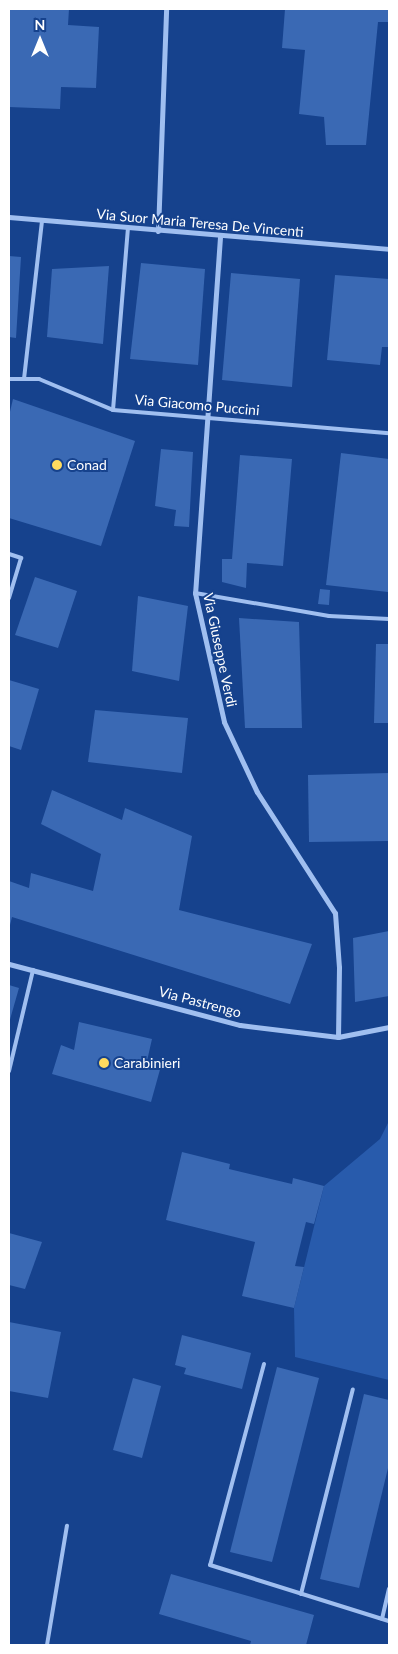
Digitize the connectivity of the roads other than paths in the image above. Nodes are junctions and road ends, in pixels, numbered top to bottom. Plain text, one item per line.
1 (166, 9) edge
2 (9, 217) edge
3 (42, 220) junction
4 (128, 229) junction
5 (158, 231) junction
6 (220, 237) junction
7 (389, 249) edge
8 (9, 379) edge
9 (24, 379) junction
10 (113, 410) junction
11 (207, 417) junction
12 (389, 433) edge
13 (9, 554) edge
14 (195, 593) junction
15 (9, 598) edge
16 (389, 619) edge
17 (9, 964) edge
18 (33, 970) junction
19 (389, 1027) edge
20 (338, 1036) junction
21 (9, 1071) edge
22 (264, 1364) dead end
23 (353, 1389) dead end
24 (67, 1526) dead end
25 (389, 1589) edge
26 (301, 1594) junction
27 (382, 1619) junction
28 (389, 1621) edge
29 (47, 1645) edge

1 - 5 street
2 - 3 street, Via Suor Maria Teresa De Vincenti
3 - 4 street, Via Suor Maria Teresa De Vincenti
3 - 9 lane
4 - 5 street, Via Suor Maria Teresa De Vincenti
4 - 10 lane
5 - 6 street, Via Suor Maria Teresa De Vincenti
6 - 7 street, Via Suor Maria Teresa De Vincenti
6 - 11 street, Via Giuseppe Verdi
8 - 9 lane, Via Giacomo Puccini
9 - 10 lane, Via Giacomo Puccini
10 - 11 lane, Via Giacomo Puccini
11 - 12 lane, Via Giacomo Puccini
11 - 14 street, Via Giuseppe Verdi
13 - 15 lane
14 - 16 lane
14 - 20 street, Via Giuseppe Verdi
17 - 18 street, Via Pastrengo
18 - 20 street, Via Pastrengo
18 - 21 lane
19 - 20 street, Via Pastrengo
22 - 26 lane
23 - 26 lane
24 - 29 lane
25 - 27 lane
26 - 27 lane
27 - 28 lane

